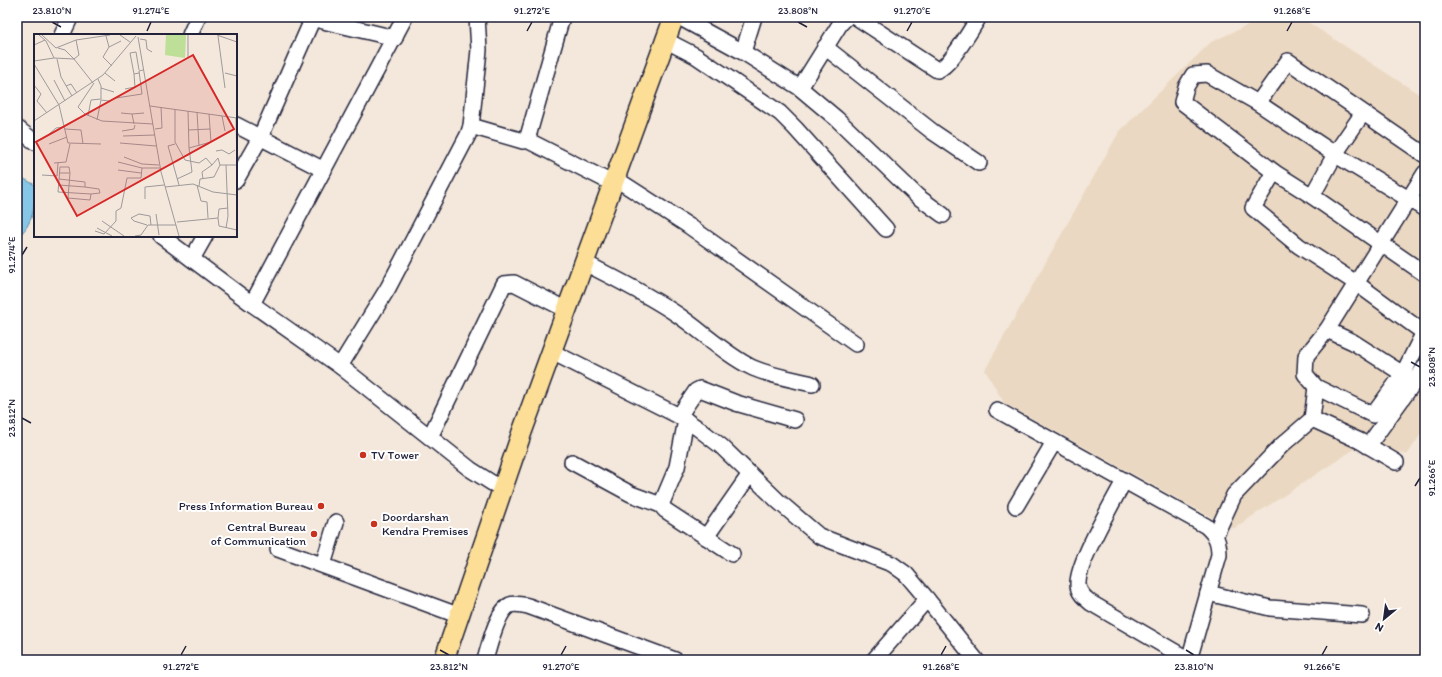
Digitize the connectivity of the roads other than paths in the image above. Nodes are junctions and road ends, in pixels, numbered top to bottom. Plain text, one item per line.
1 (198, 17) edge
2 (405, 17) edge
3 (477, 17) edge
4 (562, 17) edge
5 (664, 17) edge
6 (674, 17) edge
7 (679, 17) edge
8 (754, 17) edge
9 (847, 17) edge
10 (856, 17) edge
11 (979, 17) edge
12 (70, 18) dead end
13 (309, 18) edge
14 (62, 34) edge
15 (190, 34) edge
16 (395, 38) junction
17 (665, 40) junction
18 (825, 47) junction
19 (743, 52) junction
20 (800, 88) junction
21 (1258, 103) junction
22 (1363, 113) junction
23 (237, 126) edge
24 (471, 126) junction
25 (17, 128) edge
26 (34, 136) edge
27 (260, 138) junction
28 (527, 140) junction
29 (1336, 155) junction
30 (1425, 155) edge
31 (979, 163) dead end
32 (324, 170) junction
33 (1274, 172) junction
34 (1425, 173) edge
35 (237, 178) edge
36 (611, 180) junction
37 (1312, 196) junction
38 (1409, 200) junction
39 (1425, 209) edge
40 (943, 215) dead end
41 (886, 229) dead end
42 (161, 237) edge
43 (204, 237) edge
44 (1381, 244) junction
45 (192, 259) junction
46 (585, 263) junction
47 (1425, 274) edge
48 (1356, 282) junction
49 (252, 304) junction
50 (559, 306) junction
51 (1327, 330) junction
52 (1424, 331) edge
53 (856, 344) dead end
54 (552, 352) junction
55 (340, 366) junction
56 (1425, 367) edge
57 (1403, 374) junction
58 (812, 384) dead end
59 (1316, 387) junction
60 (996, 410) dead end
61 (683, 418) junction
62 (1312, 419) junction
63 (795, 420) dead end
64 (430, 437) junction
65 (1054, 442) junction
66 (1368, 446) junction
67 (572, 462) dead end
68 (1396, 462) dead end
69 (750, 474) junction
70 (1124, 481) junction
71 (497, 485) junction
72 (661, 505) junction
73 (1016, 506) dead end
74 (336, 522) dead end
75 (1216, 534) junction
76 (706, 537) junction
77 (278, 549) dead end
78 (732, 554) dead end
79 (323, 565) junction
80 (1208, 593) junction
81 (927, 599) junction
82 (452, 613) junction
83 (1362, 615) dead end
84 (435, 660) edge
85 (444, 660) edge
86 (485, 660) edge
87 (675, 660) edge
88 (874, 660) edge
89 (976, 660) edge
90 (1189, 660) edge

1 - 15 street
2 - 16 street
3 - 24 street
4 - 28 street
5 - 36 main road
6 - 17 main road
7 - 19 street
8 - 19 street
9 - 18 street
10 - 11 street
12 - 14 street
13 - 16 street
13 - 27 street
16 - 32 street
17 - 36 main road
17 - 41 street
18 - 20 street
18 - 31 street
19 - 20 street
20 - 40 street
21 - 22 street
21 - 29 street
21 - 33 street
22 - 29 street
22 - 30 street
23 - 27 street
24 - 28 street
24 - 55 street
25 - 26 street
27 - 32 street
27 - 35 street
28 - 36 street
29 - 37 street
29 - 38 street
32 - 49 street
33 - 37 street
33 - 48 street
34 - 38 street
36 - 46 main road
36 - 50 main road
36 - 53 street
37 - 44 street
38 - 39 street
38 - 44 street
42 - 45 street
43 - 45 street
44 - 47 street
44 - 48 street
45 - 49 street
46 - 54 main road
46 - 58 street
48 - 51 street
48 - 52 street
49 - 55 street
50 - 64 street
50 - 71 main road
51 - 57 street
51 - 59 street
52 - 57 street
54 - 61 street
54 - 71 main road
55 - 64 street
56 - 66 street
57 - 59 street
59 - 62 street
60 - 65 street
61 - 63 street
61 - 69 street
61 - 72 street
62 - 66 street
62 - 75 street
64 - 71 street
65 - 70 street
65 - 73 street
66 - 68 street
67 - 72 street
69 - 76 street
69 - 81 street
70 - 75 street
70 - 90 street
71 - 82 main road
71 - 85 main road
72 - 76 street
74 - 79 street
75 - 80 street
76 - 78 street
77 - 79 street
79 - 82 street
80 - 83 street
80 - 90 street
81 - 88 street
81 - 89 street
82 - 84 main road
86 - 87 street

